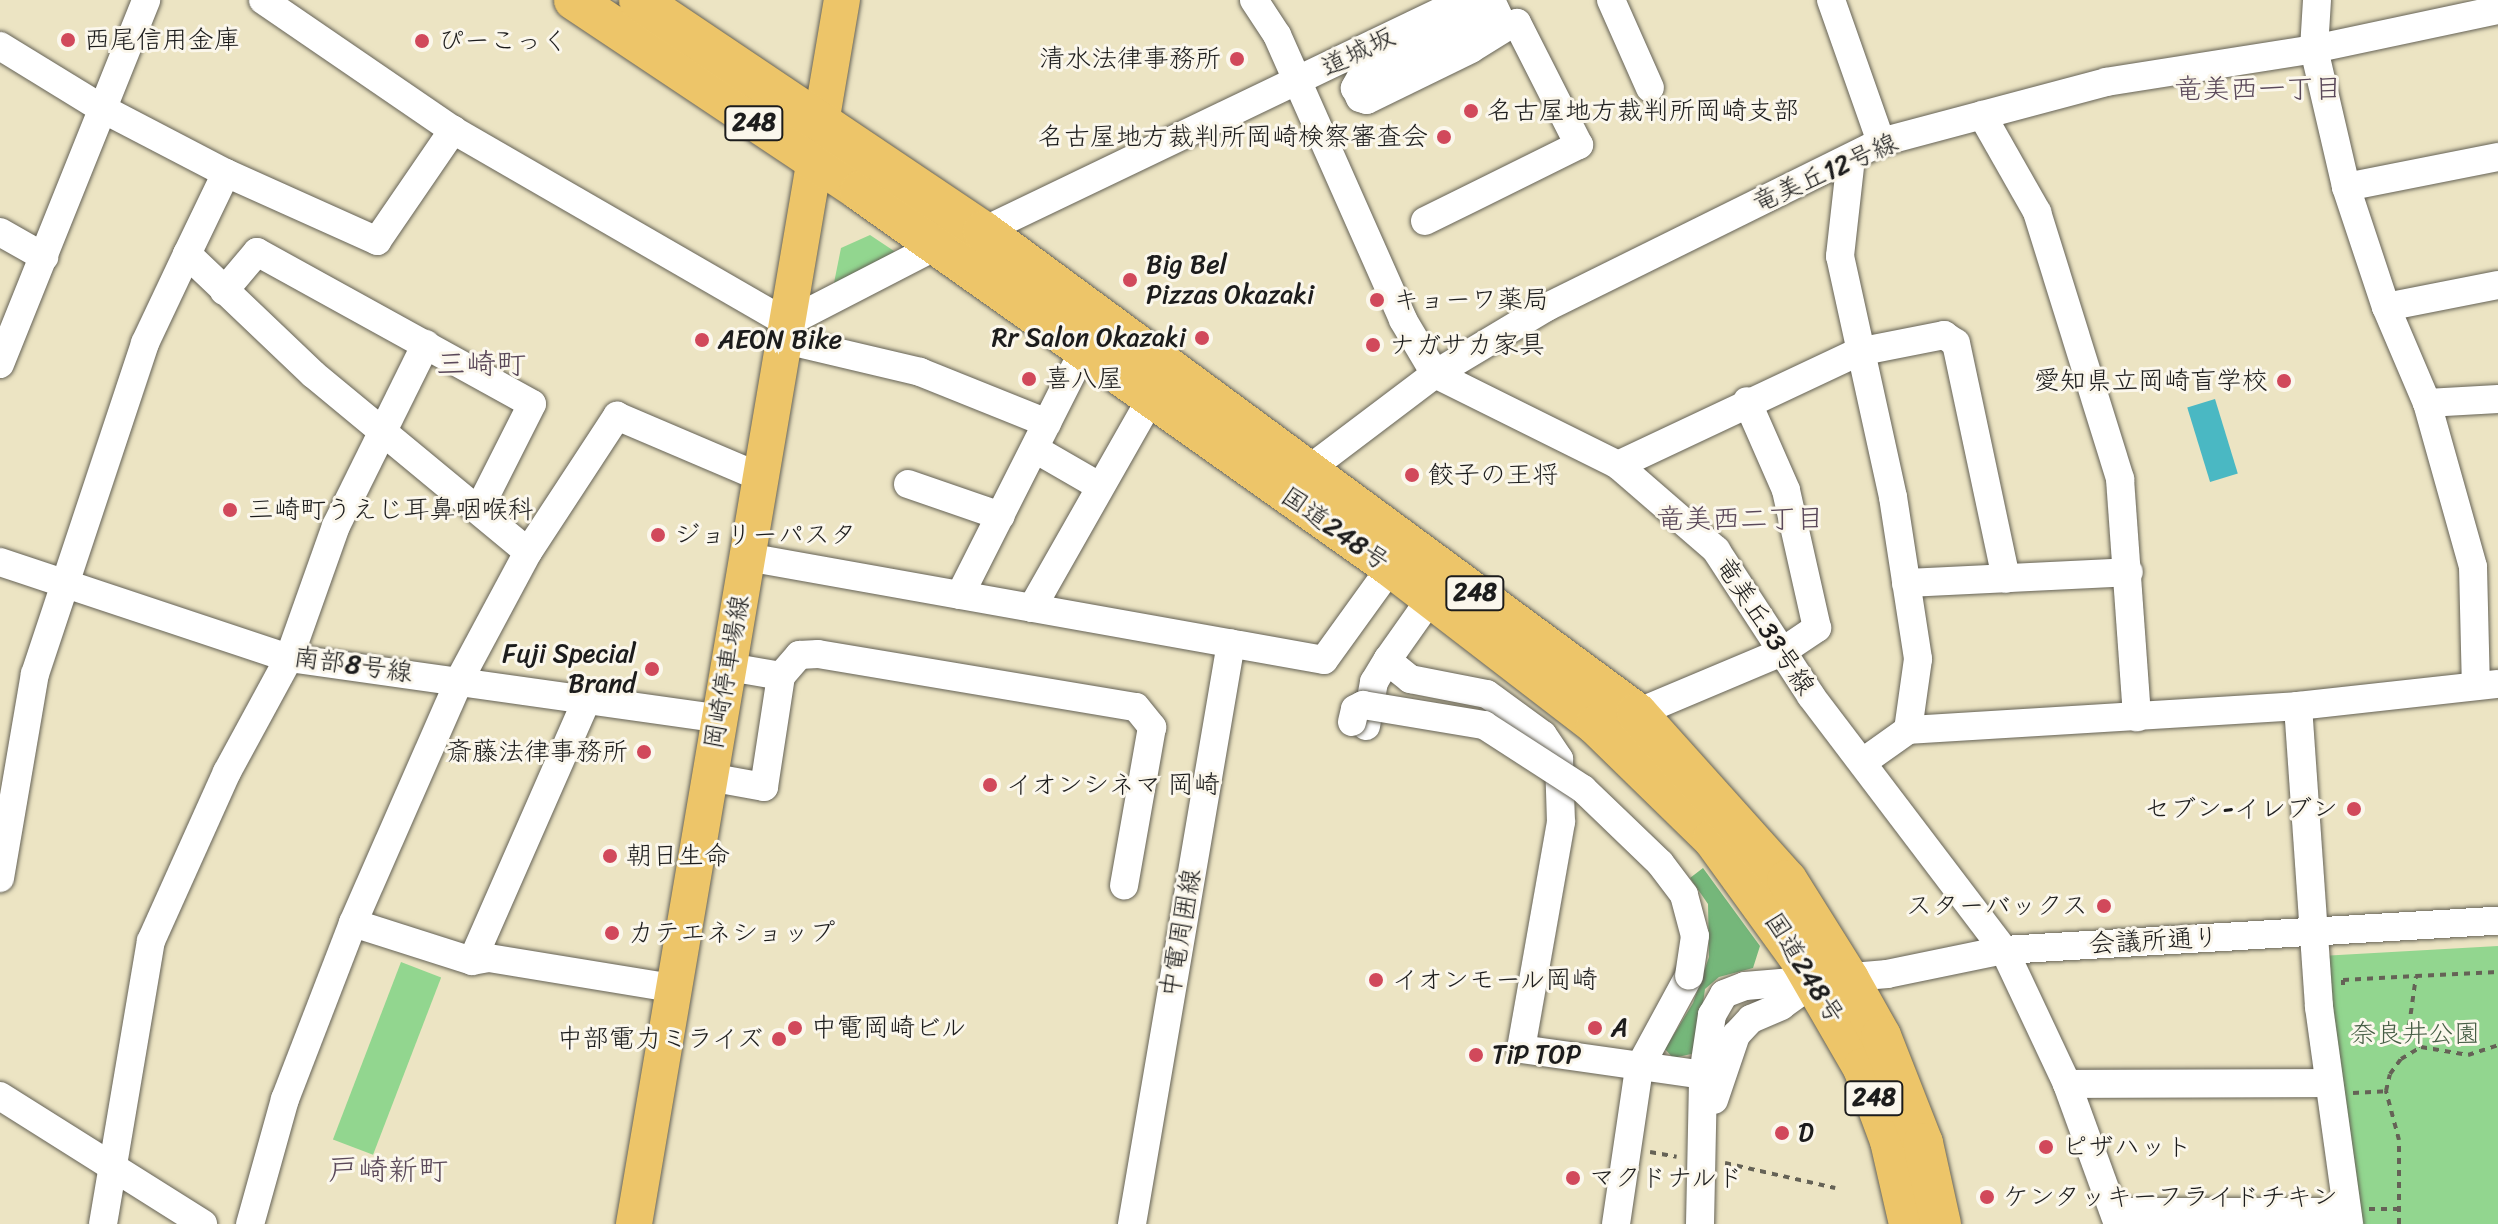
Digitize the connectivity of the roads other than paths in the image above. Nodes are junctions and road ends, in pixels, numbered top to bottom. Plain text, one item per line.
1 (146, 0) edge
2 (263, 0) edge
3 (574, 0) edge
4 (639, 0) edge
5 (842, 0) edge
6 (1254, 0) edge
7 (1465, 0) edge
8 (1611, 0) edge
9 (2317, 0) edge
10 (1834, 1) edge
11 (2498, 10) edge
12 (1497, 13) edge
13 (0, 46) edge
14 (2314, 49) junction
15 (1295, 82) junction
16 (1650, 88) dead end
17 (101, 108) junction
18 (1982, 115) junction
19 (821, 121) junction
20 (453, 130) junction
21 (1881, 142) junction
22 (2498, 157) edge
23 (1851, 158) junction
24 (815, 161) junction
25 (226, 173) junction
26 (2346, 187) junction
27 (1425, 221) dead end
28 (983, 231) junction
29 (0, 232) edge
30 (934, 247) junction
31 (187, 254) junction
32 (44, 257) junction
33 (2498, 285) edge
34 (224, 291) junction
35 (2386, 307) junction
36 (786, 332) junction
37 (426, 344) junction
38 (1083, 351) junction
39 (1858, 352) junction
40 (0, 364) edge
41 (1435, 374) junction
42 (2498, 399) edge
43 (1150, 400) junction
44 (1747, 401) junction
45 (2427, 403) junction
46 (1047, 423) junction
47 (382, 432) junction
48 (1035, 449) junction
49 (1618, 465) junction
50 (1308, 470) junction
51 (760, 477) junction
52 (908, 484) dead end
53 (1099, 486) junction
54 (479, 509) junction
55 (1001, 516) junction
56 (528, 552) junction
57 (747, 557) junction
58 (0, 562) edge
59 (1391, 567) junction
60 (2129, 572) junction
61 (2006, 579) junction
62 (1906, 583) junction
63 (66, 585) junction
64 (960, 595) junction
65 (1431, 598) junction
66 (1032, 608) junction
67 (1231, 643) junction
68 (1780, 653) junction
69 (289, 658) junction
70 (1388, 659) junction
71 (729, 667) junction
72 (781, 676) junction
73 (460, 679) junction
74 (2487, 685) edge
75 (588, 697) junction
76 (2298, 706) junction
77 (1637, 713) junction
78 (2137, 717) junction
79 (718, 718) junction
80 (1908, 730) junction
81 (1863, 762) junction
82 (709, 777) junction
83 (0, 878) edge
84 (1124, 886) dead end
85 (2498, 921) edge
86 (353, 923) junction
87 (2312, 932) junction
88 (2004, 950) junction
89 (472, 961) junction
90 (1831, 981) junction
91 (673, 988) junction
92 (1639, 1068) junction
93 (1703, 1075) junction
94 (2067, 1084) junction
95 (2330, 1088) junction
96 (0, 1096) edge
97 (1700, 1149) junction
98 (111, 1168) junction
99 (2116, 1218) edge
100 (2348, 1218) edge
101 (103, 1224) edge
102 (203, 1224) edge
103 (250, 1224) edge
104 (634, 1224) edge
105 (1132, 1224) edge
106 (1616, 1224) edge
107 (1700, 1224) edge
108 (1909, 1224) edge
109 (1941, 1224) edge

1 - 17 street
2 - 20 street
3 - 24 highway, 国道248号 / 248
4 - 19 highway, 国道248号 / 248
5 - 19 main road, 岡崎停車場線
6 - 15 street
7 - 15 street, 道城坂
8 - 16 street
9 - 14 street
10 - 21 street
11 - 14 street, 竜美丘12号線
12 - 27 street
13 - 17 street
14 - 18 street, 竜美丘12号線
14 - 26 street
15 - 28 street, 道城坂
15 - 41 street
17 - 25 street
17 - 32 street
18 - 21 street, 竜美丘12号線
18 - 60 street
19 - 24 main road, 岡崎停車場線
19 - 28 highway, 国道248号 / 248
20 - 25 street
20 - 36 street
21 - 23 street, 竜美丘12号線
22 - 26 street
23 - 39 street
23 - 41 street, 竜美丘12号線
24 - 30 highway, 国道248号 / 248
24 - 36 main road, 岡崎停車場線
25 - 31 street
26 - 35 street
28 - 30 street, 道城坂
28 - 50 highway, 国道248号 / 248
29 - 32 street
30 - 36 street, 道城坂
30 - 38 highway, 国道248号 / 248
31 - 34 street
31 - 63 street
32 - 40 street
33 - 35 street
34 - 37 street
34 - 47 street
35 - 45 street
36 - 46 street
36 - 51 main road, 岡崎停車場線
37 - 47 street
37 - 54 street
38 - 43 highway, 国道248号 / 248
38 - 46 street
39 - 44 street
39 - 61 street
39 - 62 street
41 - 49 street, 竜美丘33号線
41 - 50 street, 竜美丘12号線
42 - 45 street
43 - 53 street
43 - 59 highway, 国道248号 / 248
44 - 49 street
44 - 68 street
45 - 74 street
46 - 48 street
47 - 54 street
47 - 69 street
48 - 53 street
48 - 55 street
49 - 68 street, 竜美丘33号線
50 - 77 highway, 国道248号 / 248
51 - 56 street
51 - 57 main road, 岡崎停車場線
52 - 55 street
53 - 66 street
54 - 56 street
55 - 64 street
56 - 73 street
57 - 64 street
57 - 71 main road, 岡崎停車場線
58 - 63 street, 南部8号線
59 - 65 highway, 国道248号 / 248
59 - 67 street
60 - 61 street
60 - 78 street
61 - 62 street
62 - 80 street
63 - 69 street, 南部8号線
63 - 83 street
64 - 66 street
65 - 70 street
65 - 90 highway, 国道248号 / 248
66 - 67 street
67 - 105 street, 中電周囲線
68 - 77 street
68 - 81 street, 竜美丘33号線
69 - 73 street, 南部8号線
69 - 98 street
70 - 92 street
70 - 92 street, bridge
71 - 72 street
71 - 79 main road, 岡崎停車場線
72 - 82 street
72 - 84 street
73 - 75 street, 南部8号線
73 - 86 street
74 - 76 street
75 - 79 street, 南部8号線
75 - 89 street
76 - 78 street
76 - 87 street
77 - 90 highway, 国道248号 / 248
78 - 80 street
79 - 82 main road, 岡崎停車場線
80 - 81 street
81 - 88 street, 竜美丘33号線
82 - 91 main road, 岡崎停車場線
85 - 87 street, 会議所通り
86 - 89 street
86 - 103 street
87 - 88 street, 会議所通り
87 - 95 street
88 - 90 street, 会議所通り
88 - 94 street, 竜美丘33号線
89 - 91 street
90 - 93 street
90 - 97 street
90 - 108 highway, 国道248号 / 248
90 - 109 highway, 国道248号 / 248
91 - 104 main road, 岡崎停車場線
92 - 93 street
92 - 106 street
93 - 97 street
94 - 95 street
94 - 99 street, 竜美丘33号線
95 - 100 street
96 - 98 street
97 - 107 street
98 - 101 street
98 - 102 street
99 - 100 street

